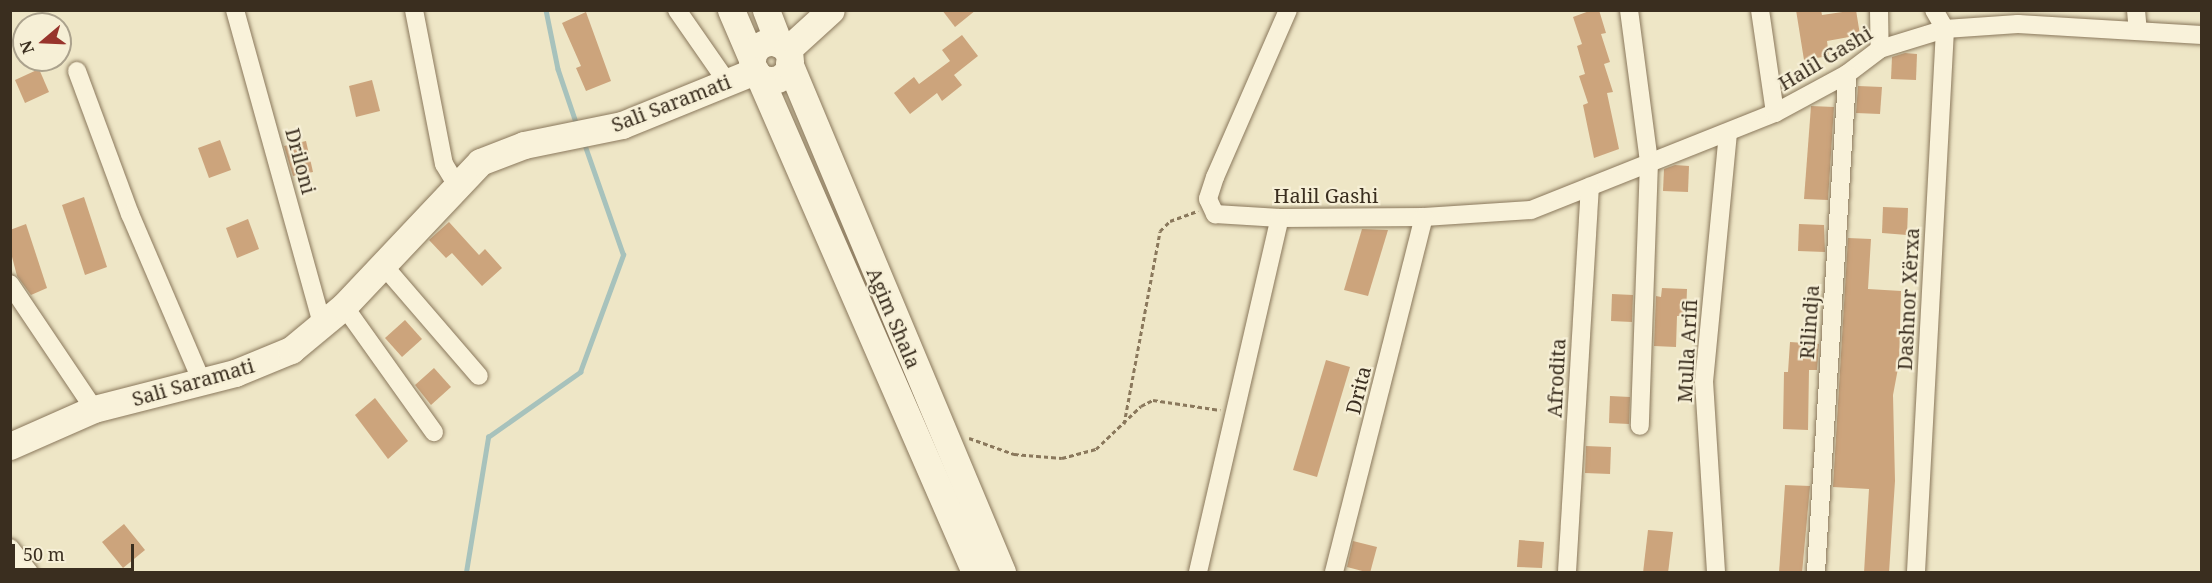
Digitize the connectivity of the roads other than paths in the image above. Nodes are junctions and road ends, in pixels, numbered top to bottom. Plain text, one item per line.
1 (235, 10) edge
2 (414, 10) edge
3 (677, 10) edge
4 (730, 10) edge
5 (766, 10) edge
6 (831, 10) edge
7 (1288, 10) edge
8 (1629, 10) edge
9 (1760, 10) edge
10 (1879, 10) edge
11 (1934, 10) edge
12 (2136, 10) edge
13 (2034, 18) edge
14 (1945, 29) junction
15 (2139, 31) junction
16 (2202, 35) edge
17 (1880, 49) junction
18 (785, 52) junction
19 (755, 69) junction
20 (77, 71) dead end
21 (1847, 74) junction
22 (727, 82) junction
23 (1775, 113) junction
24 (1728, 133) junction
25 (1649, 162) junction
26 (456, 184) junction
27 (1590, 187) junction
28 (1424, 217) junction
29 (1280, 218) junction
30 (384, 266) junction
31 (10, 284) edge
32 (344, 306) junction
33 (322, 324) junction
34 (479, 376) dead end
35 (202, 382) junction
36 (94, 409) junction
37 (1640, 426) dead end
38 (434, 432) dead end
39 (10, 446) edge
40 (10, 548) edge
41 (29, 573) edge
42 (975, 573) edge
43 (1002, 573) edge
44 (1198, 573) edge
45 (1334, 573) edge
46 (1567, 573) edge
47 (1716, 573) edge
48 (1816, 573) edge
49 (1916, 573) edge

1 - 33 street, Driloni
2 - 26 street
3 - 22 street
4 - 19 main road, Agim Shala
5 - 18 main road, Agim Shala
6 - 18 main road
7 - 29 street, Halil Gashi
8 - 25 street
9 - 23 street
10 - 17 street
11 - 14 street
12 - 15 street
13 - 14 street, Halil Gashi
13 - 15 street, Halil Gashi
14 - 17 street, Halil Gashi
14 - 49 street, Dashnor Xërxa
15 - 16 street, Halil Gashi
17 - 21 street, Halil Gashi
18 - 19 main road
18 - 43 main road, Agim Shala
19 - 22 main road, Sali Saramati
19 - 42 main road, Agim Shala
20 - 35 street
21 - 23 street, Halil Gashi
21 - 48 street, Rilindja
22 - 26 main road, Sali Saramati
23 - 24 street, Halil Gashi
24 - 25 street, Halil Gashi
24 - 47 street, Mulla Arifi
25 - 27 street, Halil Gashi
25 - 37 street
26 - 30 main road, Sali Saramati
27 - 28 street, Halil Gashi
27 - 46 street, Afrodita
28 - 29 street, Halil Gashi
28 - 45 street, Drita
29 - 44 street
30 - 32 main road, Sali Saramati
30 - 34 street
31 - 36 street
32 - 33 main road, Sali Saramati
32 - 38 street
33 - 35 main road, Sali Saramati
35 - 36 main road, Sali Saramati
36 - 39 main road, Sali Saramati
40 - 41 street

